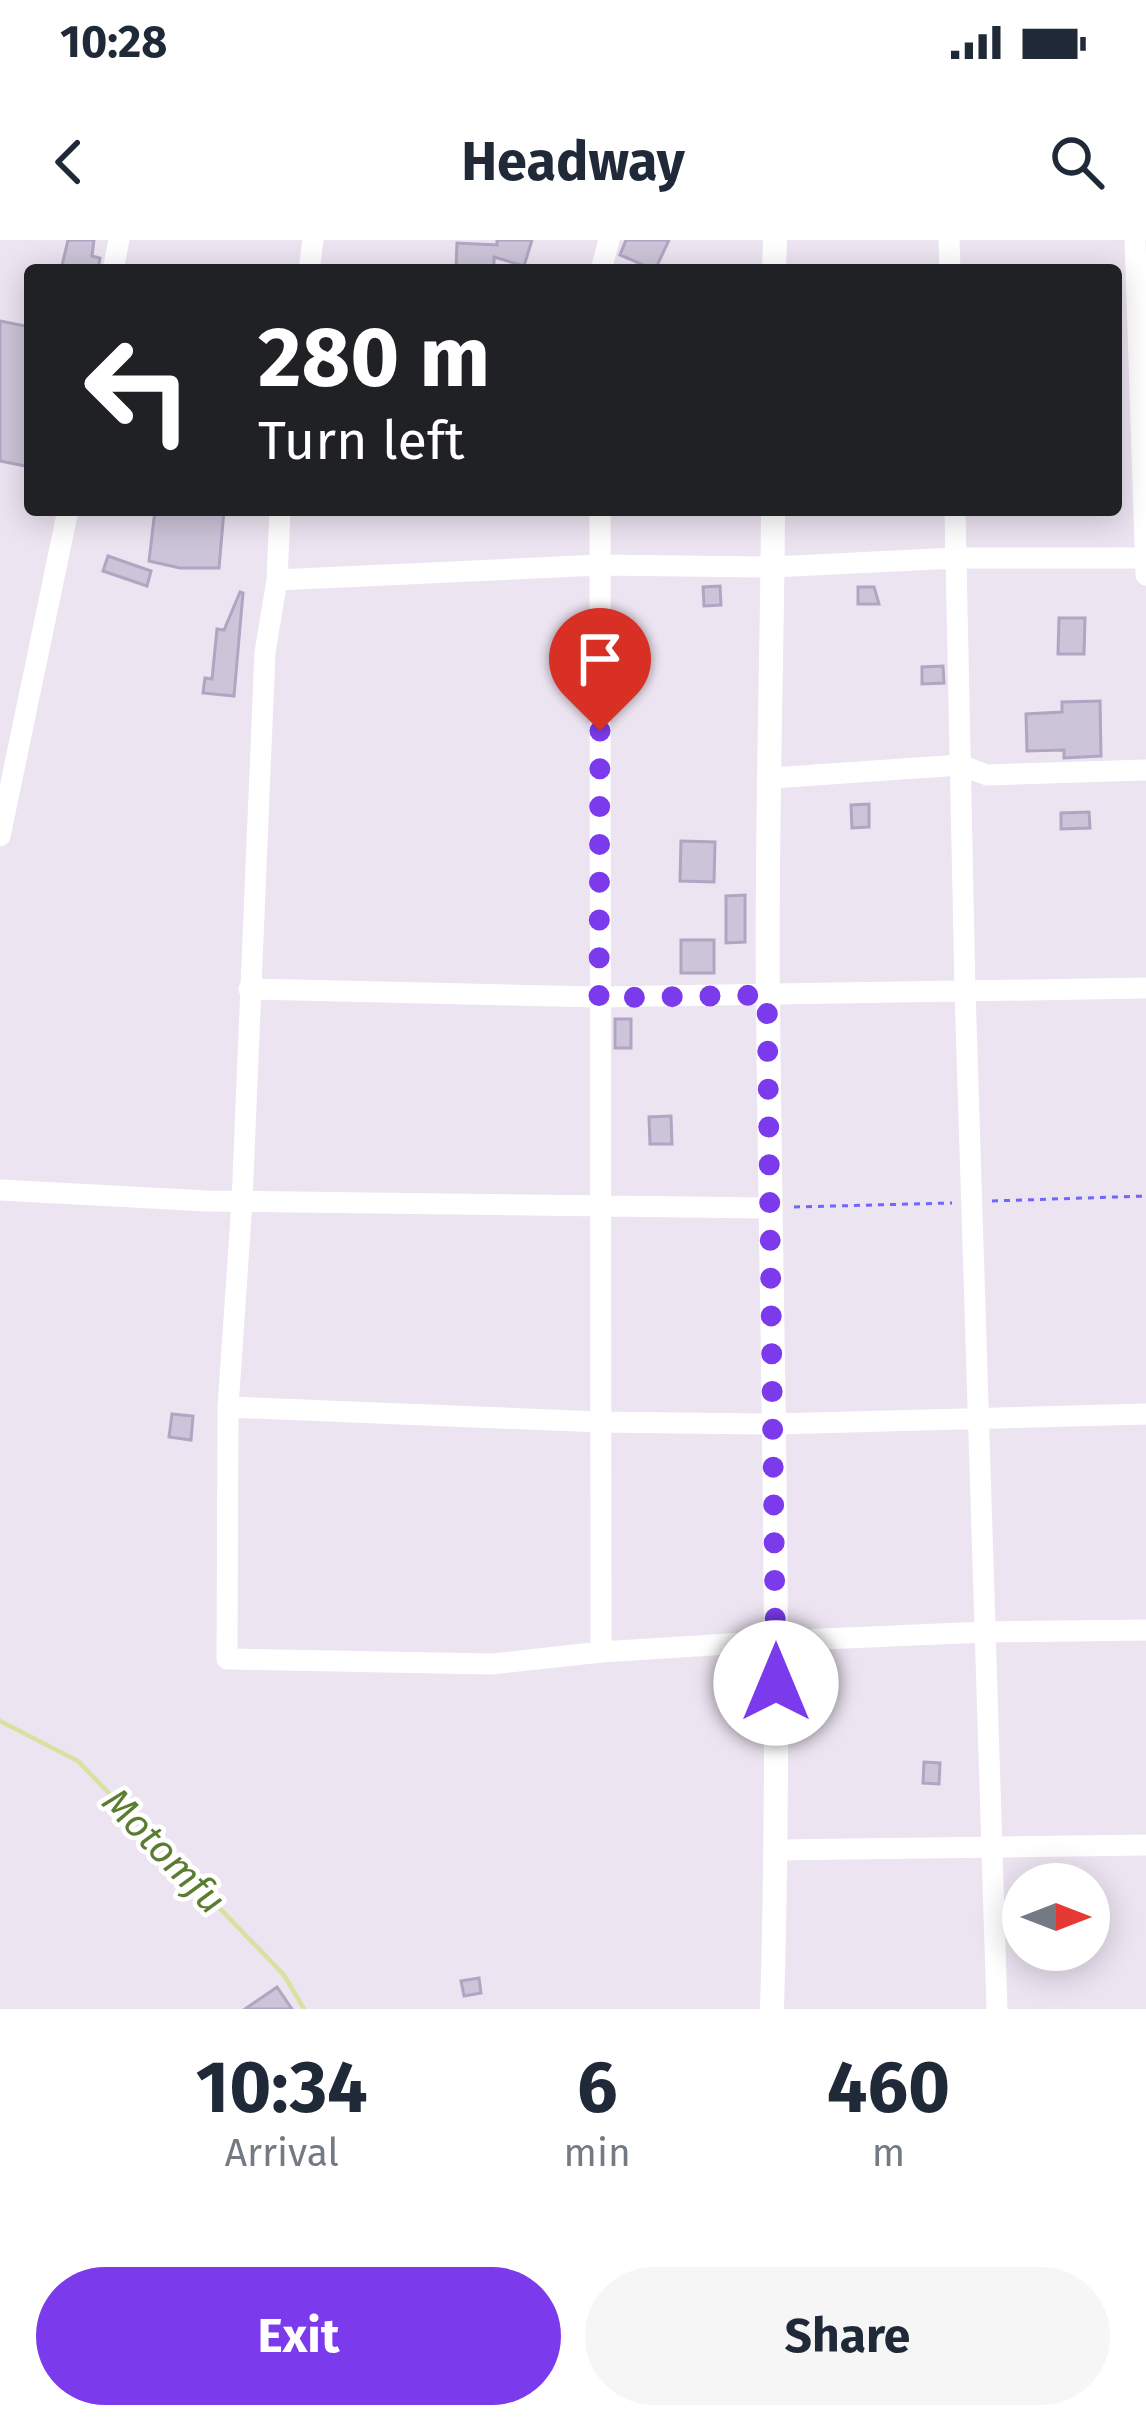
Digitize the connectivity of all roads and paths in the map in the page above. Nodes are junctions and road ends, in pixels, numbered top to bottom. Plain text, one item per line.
1 (1135, 240) edge
2 (67, 516) edge
3 (280, 516) edge
4 (600, 516) edge
5 (772, 516) edge
6 (955, 516) edge
7 (956, 558) junction
8 (1146, 558) edge
9 (600, 565) junction
10 (772, 567) junction
11 (1146, 575) edge
12 (277, 580) junction
13 (960, 764) junction
14 (1146, 770) edge
15 (772, 778) junction
16 (0, 836) edge
17 (249, 988) junction
18 (1146, 988) edge
19 (965, 990) junction
20 (767, 995) junction
21 (599, 998) junction
22 (0, 1190) edge
23 (242, 1202) junction
24 (598, 1205) junction
25 (772, 1208) junction
26 (228, 1407) junction
27 (1146, 1414) edge
28 (979, 1417) junction
29 (599, 1421) junction
30 (774, 1424) junction
31 (1146, 1630) edge
32 (986, 1632) junction
33 (776, 1642) junction
34 (601, 1652) junction
35 (1146, 1846) edge
36 (994, 1847) junction
37 (776, 1850) junction
38 (772, 2009) edge
39 (997, 2009) edge

1 - 8 street
2 - 16 street
3 - 12 street
4 - 9 street
5 - 10 street
6 - 7 street
7 - 8 street
7 - 10 street
7 - 13 street
8 - 11 street
9 - 10 street
9 - 12 street
9 - 21 street
10 - 15 street
12 - 17 street
13 - 14 street
13 - 15 street
13 - 19 street
15 - 20 street
17 - 21 street
17 - 23 street
18 - 19 street
19 - 20 street
19 - 28 street
20 - 21 street
20 - 25 street
21 - 24 street
22 - 23 street
23 - 24 street
23 - 26 street
24 - 25 street
24 - 29 street
25 - 30 street
26 - 29 street
26 - 34 street
27 - 28 street
28 - 30 street
28 - 32 street
29 - 30 street
29 - 34 street
30 - 33 street
31 - 32 street
32 - 33 street
32 - 36 street
33 - 34 street
33 - 37 street
35 - 36 street
36 - 37 street
36 - 39 street
37 - 38 street

